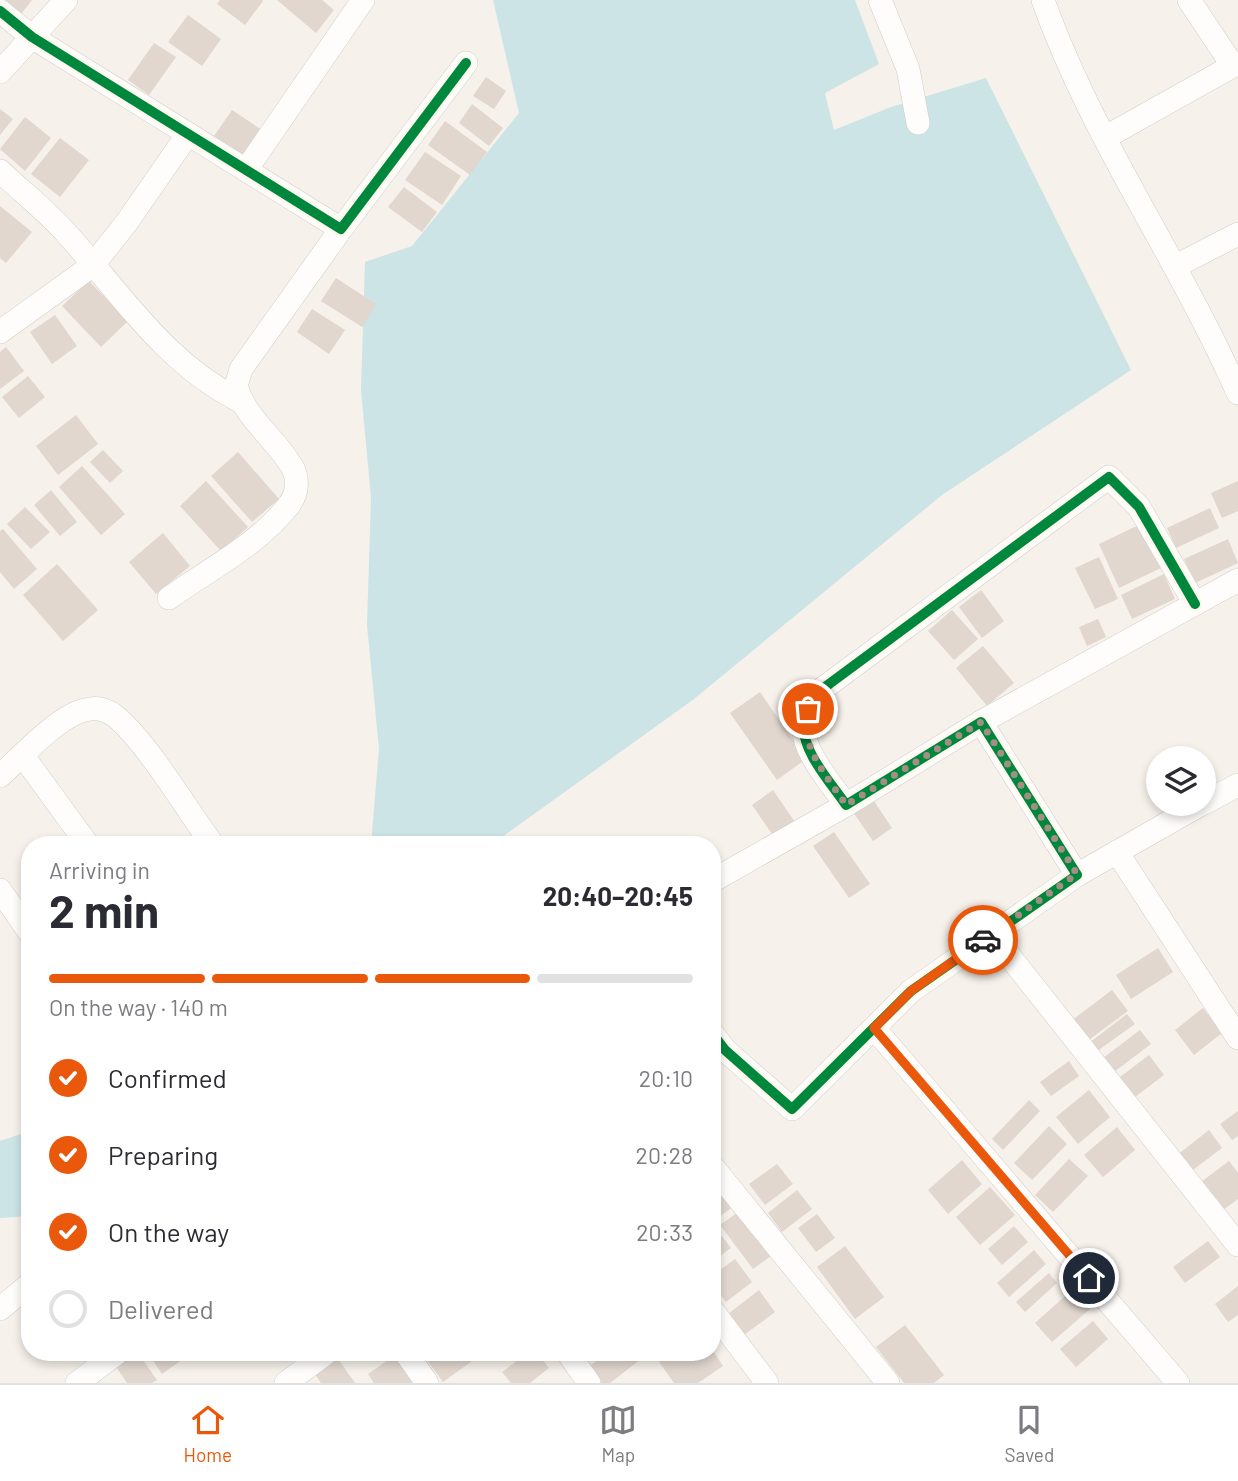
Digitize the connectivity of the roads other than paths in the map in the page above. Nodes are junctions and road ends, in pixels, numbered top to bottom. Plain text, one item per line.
1 (66, 0) edge
2 (363, 0) edge
3 (880, 0) edge
4 (1043, 0) edge
5 (1189, 0) edge
6 (0, 12) edge
7 (32, 37) junction
8 (466, 63) dead end
9 (1235, 64) edge
10 (0, 72) edge
11 (918, 123) dead end
12 (188, 134) junction
13 (1106, 137) junction
14 (246, 170) junction
15 (0, 171) edge
16 (341, 229) junction
17 (1238, 234) edge
18 (93, 265) junction
19 (1176, 266) junction
20 (0, 332) edge
21 (1238, 393) edge
22 (240, 401) junction
23 (1238, 580) edge
24 (169, 598) dead end
25 (1195, 604) junction
26 (981, 722) junction
27 (23, 756) junction
28 (0, 776) edge
29 (1238, 785) edge
30 (1216, 797) edge
31 (846, 805) junction
32 (1181, 816) edge
33 (81, 836) edge
34 (206, 836) edge
35 (1116, 852) junction
36 (1077, 874) junction
37 (721, 876) edge
38 (0, 890) edge
39 (21, 920) edge
40 (992, 934) junction
41 (874, 1028) junction
42 (1238, 1038) edge
43 (721, 1051) edge
44 (721, 1177) edge
45 (1238, 1245) edge
46 (21, 1292) edge
47 (0, 1309) edge
48 (721, 1322) edge
49 (101, 1361) edge
50 (315, 1361) edge
51 (412, 1361) edge
52 (574, 1361) edge
53 (77, 1383) edge
54 (286, 1383) edge
55 (427, 1383) edge
56 (589, 1383) edge
57 (767, 1383) edge
58 (888, 1383) edge
59 (1178, 1383) edge

1 - 7 street
2 - 14 street
3 - 11 street
4 - 13 street
5 - 9 street
6 - 7 street
7 - 10 street
7 - 12 street
8 - 16 street
9 - 13 street
12 - 14 street
12 - 18 street
13 - 19 street
14 - 16 street
15 - 18 street
16 - 22 street
17 - 19 street
18 - 20 street
18 - 22 street
19 - 21 street
22 - 24 street
23 - 25 street
25 - 26 street
25 - 31 street
26 - 31 street
26 - 36 street
27 - 28 street
27 - 33 street
27 - 34 street
29 - 30 street
31 - 37 street
32 - 35 street
35 - 36 street
35 - 42 street
36 - 40 street
38 - 39 street
40 - 41 street
40 - 45 street
41 - 43 street
41 - 59 street
44 - 58 street
46 - 47 street
48 - 57 street
49 - 53 street
50 - 54 street
51 - 55 street
52 - 56 street

